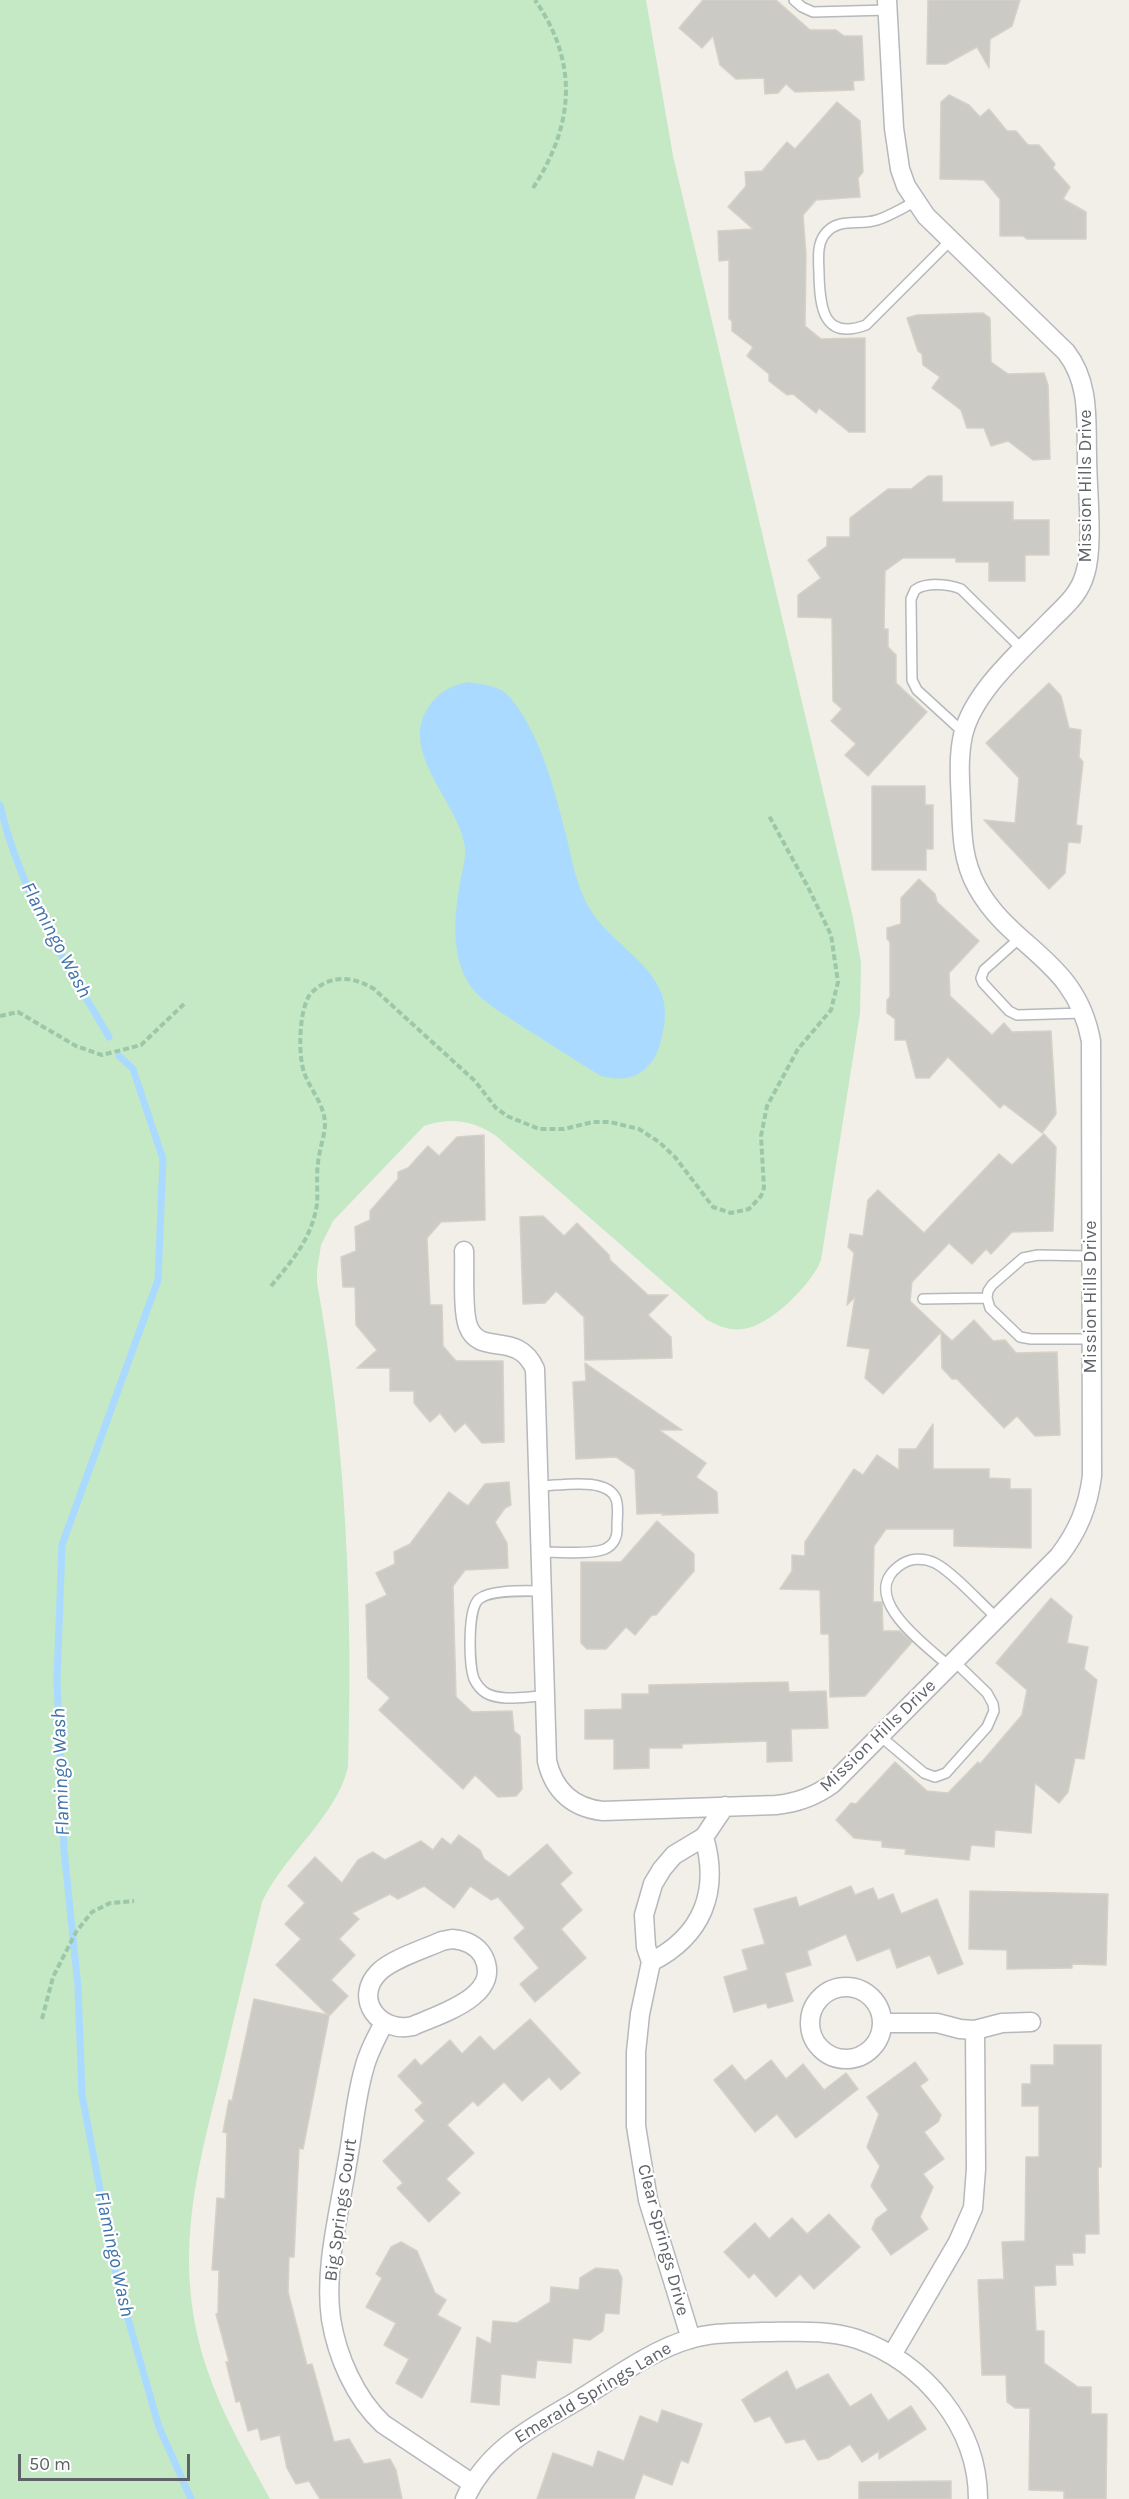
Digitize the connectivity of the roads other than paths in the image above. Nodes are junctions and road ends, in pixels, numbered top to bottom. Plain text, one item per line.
1 (794, 0) edge
2 (888, 5) edge
3 (915, 202) junction
4 (951, 240) junction
5 (1023, 650) junction
6 (964, 733) junction
7 (1021, 937) junction
8 (1084, 1012) junction
9 (464, 1251) dead end
10 (1091, 1256) junction
11 (987, 1298) junction
12 (923, 1299) dead end
13 (1091, 1339) junction
14 (539, 1486) junction
15 (541, 1552) junction
16 (542, 1590) junction
17 (998, 1618) junction
18 (952, 1664) junction
19 (545, 1696) junction
20 (880, 1736) junction
21 (725, 1806) junction
22 (704, 1837) junction
23 (651, 1962) junction
24 (1031, 2022) dead end
25 (882, 2023) dead end
26 (384, 2024) junction
27 (975, 2030) junction
28 (691, 2339) junction
29 (892, 2355) junction
30 (469, 2492) edge
31 (978, 2499) edge

1 - 2 lane
2 - 3 street, Mission Hills Drive
3 - 4 street, Mission Hills Drive
3 - 4 lane
4 - 5 street, Mission Hills Drive
5 - 6 street, Mission Hills Drive
5 - 6 lane
6 - 7 street, Mission Hills Drive
7 - 8 street, Mission Hills Drive
7 - 8 lane
8 - 10 street, Mission Hills Drive
9 - 14 street, Mission Hills Drive
10 - 11 lane
10 - 13 street, Mission Hills Drive
11 - 12 lane
11 - 13 lane
13 - 17 street, Mission Hills Drive
14 - 15 street, Mission Hills Drive
14 - 15 lane
15 - 16 street, Mission Hills Drive
16 - 19 street, Mission Hills Drive
16 - 19 lane
17 - 18 street, Mission Hills Drive
17 - 18 lane
18 - 20 street, Mission Hills Drive
18 - 20 lane
19 - 21 street, Mission Hills Drive
20 - 21 street, Mission Hills Drive
21 - 22 street, Clear Springs Drive
22 - 23 street
22 - 23 street, Clear Springs Drive
23 - 28 street, Clear Springs Drive
24 - 27 street
25 - 27 street
26 - 26 street
26 - 30 street, Big Springs Court
27 - 29 street
28 - 29 street, Emerald Springs Lane
28 - 30 street, Emerald Springs Lane
29 - 31 street, Emerald Springs Lane

